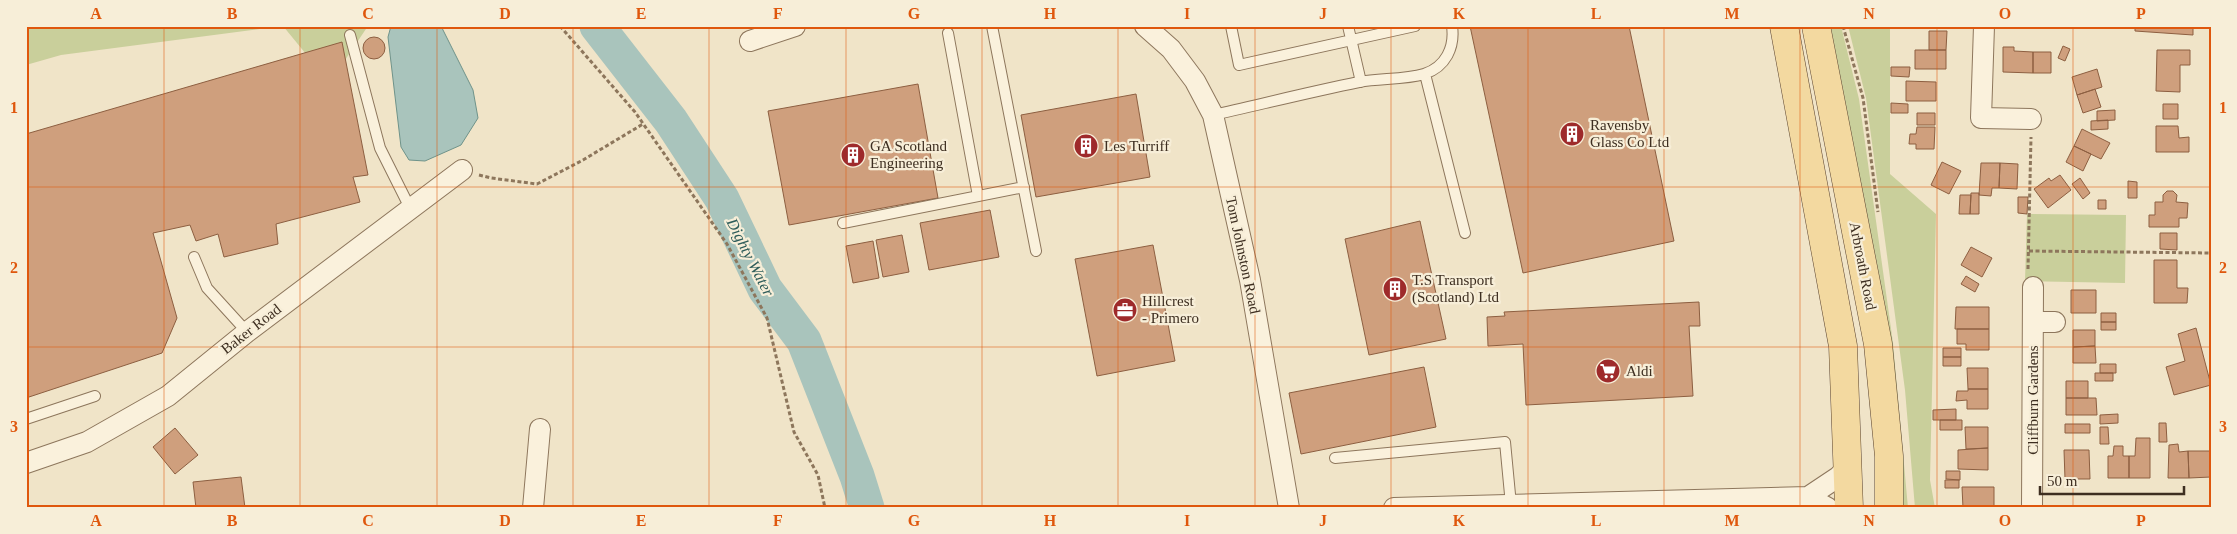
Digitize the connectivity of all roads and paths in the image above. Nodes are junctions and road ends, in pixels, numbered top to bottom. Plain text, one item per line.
1 (30, 26) edge
2 (560, 26) edge
3 (795, 26) edge
4 (992, 26) edge
5 (1145, 26) edge
6 (1231, 26) edge
7 (1348, 26) edge
8 (1416, 26) edge
9 (1452, 26) edge
10 (1784, 26) edge
11 (1816, 26) edge
12 (1984, 26) edge
13 (26, 28) edge
14 (948, 33) dead end
15 (350, 35) dead end
16 (750, 41) dead end
17 (1352, 41) junction
18 (1425, 74) junction
19 (1361, 82) junction
20 (1213, 115) junction
21 (2031, 119) joint
22 (643, 124) junction
23 (462, 170) joint
24 (1024, 187) junction
25 (978, 196) junction
26 (410, 208) junction
27 (843, 222) dead end
28 (1465, 233) dead end
29 (1036, 251) dead end
30 (2029, 251) junction
31 (2211, 253) edge
32 (194, 257) dead end
33 (2031, 279) joint
34 (2033, 322) junction
35 (2056, 322) dead end
36 (247, 332) junction
37 (95, 396) dead end
38 (26, 419) edge
39 (540, 429) dead end
40 (1335, 458) dead end
41 (26, 463) edge
42 (1849, 466) junction
43 (1808, 497) junction
44 (1511, 505) junction
45 (533, 508) edge
46 (825, 508) edge
47 (1289, 508) edge
48 (1394, 508) edge
49 (1828, 508) edge
50 (1849, 508) edge
51 (1889, 508) edge
52 (2032, 508) edge

1 - 13 path
2 - 22 path
3 - 16 street
4 - 24 lane
5 - 20 street, Tom Johnston Road
6 - 17 lane
7 - 17 lane
8 - 17 lane
9 - 18 lane
10 - 42 main road
11 - 51 main road, Arbroath Road
12 - 21 street
14 - 25 lane
15 - 26 lane
17 - 19 lane
18 - 19 lane
18 - 28 lane
19 - 20 lane
20 - 47 street, Tom Johnston Road
21 - 30 path
22 - 23 path
22 - 46 path
23 - 26 street, Baker Road
24 - 25 lane
24 - 29 lane
25 - 27 lane
26 - 36 street, Baker Road
30 - 31 path
30 - 33 path
32 - 36 lane
33 - 34 street, Cliffburn Gardens
34 - 35 street
34 - 52 street, Cliffburn Gardens
36 - 41 street, Baker Road
37 - 38 lane
39 - 45 street
40 - 44 lane
42 - 43 street
42 - 50 main road
43 - 44 street
43 - 49 street
44 - 48 street

